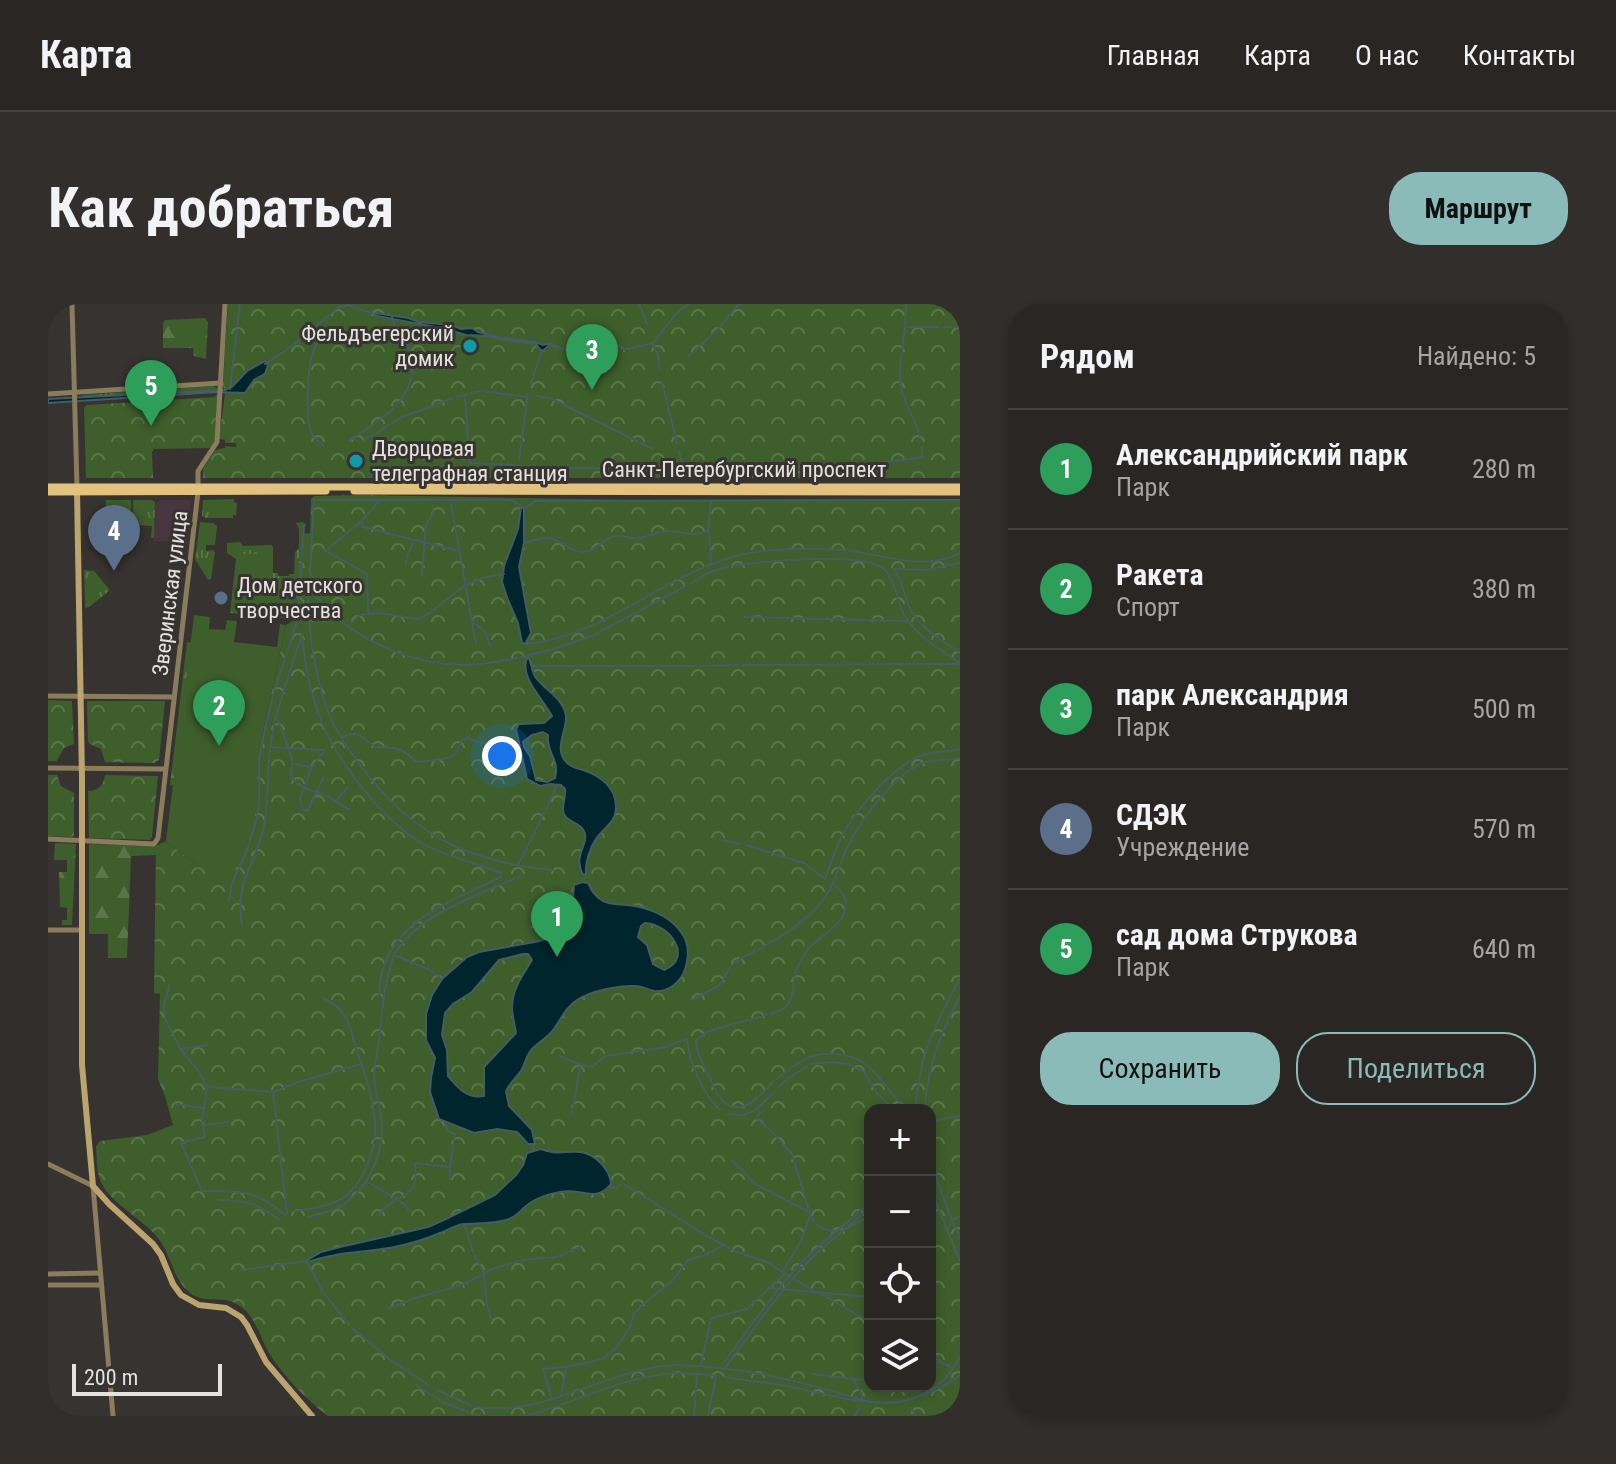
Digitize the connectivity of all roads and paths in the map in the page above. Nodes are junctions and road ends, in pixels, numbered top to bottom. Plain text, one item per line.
1 (72, 304) edge
2 (225, 304) edge
3 (221, 388) junction
4 (48, 394) edge
5 (75, 394) junction
6 (48, 489) edge
7 (77, 489) junction
8 (198, 489) junction
9 (960, 490) edge
10 (48, 696) edge
11 (80, 696) junction
12 (174, 697) junction
13 (48, 768) edge
14 (81, 768) junction
15 (165, 769) junction
16 (48, 839) edge
17 (82, 841) junction
18 (48, 930) edge
19 (82, 930) junction
20 (48, 1164) edge
21 (93, 1186) junction
22 (100, 1273) junction
23 (48, 1274) edge
24 (48, 1285) edge
25 (101, 1285) junction
26 (113, 1416) edge
27 (312, 1416) edge

1 - 5 street
2 - 3 street, Зверинская улица
3 - 5 street
3 - 8 street, Зверинская улица
4 - 5 street
5 - 7 street
6 - 7 main road, Санкт-Петербургский проспект
7 - 8 main road, Санкт-Петербургский проспект
7 - 11 street
8 - 9 main road, Санкт-Петербургский проспект
8 - 12 street, Зверинская улица
10 - 11 street
11 - 12 street
11 - 14 street
12 - 15 street, Зверинская улица
13 - 14 street
14 - 15 street
14 - 17 street
15 - 17 street, Зверинская улица
16 - 17 street
17 - 19 street
18 - 19 street
19 - 21 street
20 - 21 street
21 - 22 street
21 - 27 street
22 - 23 street
22 - 25 street
24 - 25 street
25 - 26 street

